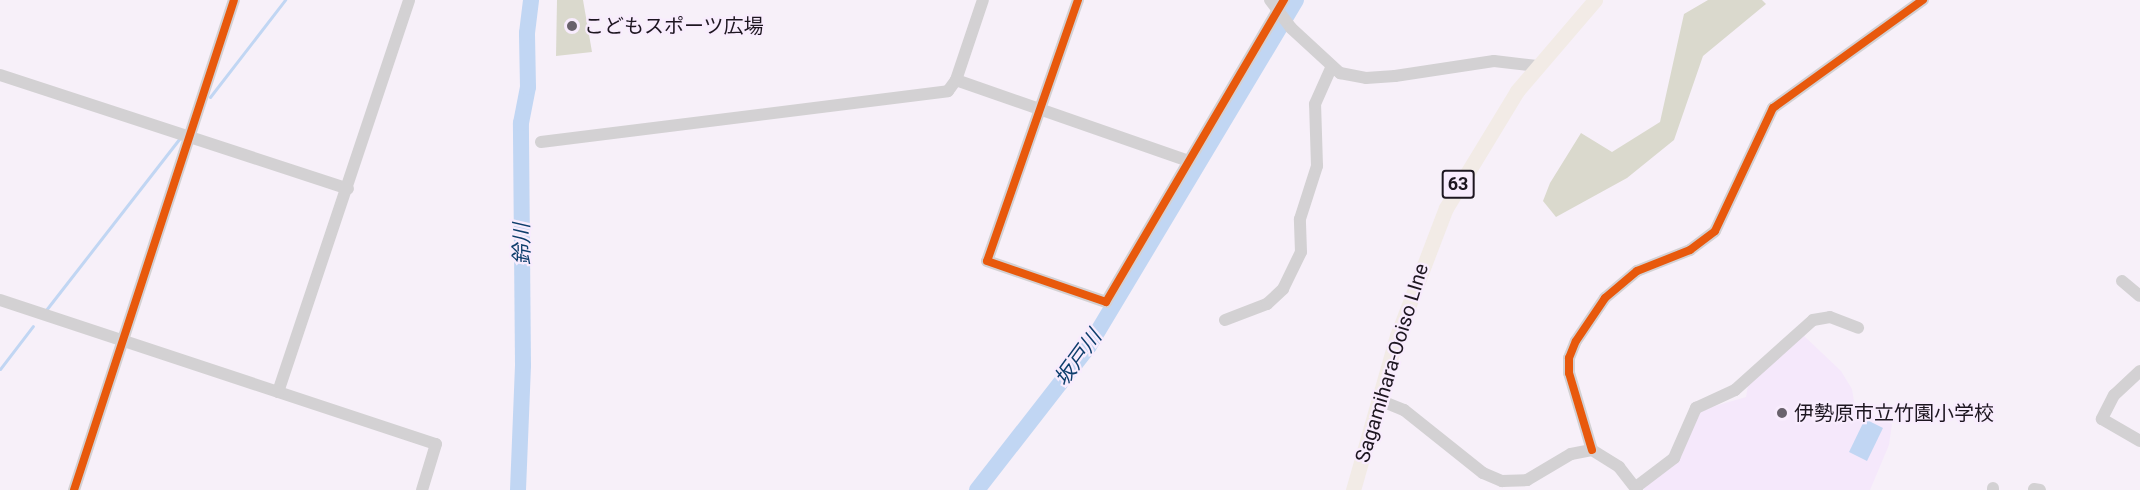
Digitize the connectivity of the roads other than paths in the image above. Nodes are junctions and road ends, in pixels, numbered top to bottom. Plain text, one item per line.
1 (234, 0) edge
2 (409, 0) edge
3 (983, 0) edge
4 (1078, 0) edge
5 (1595, 0) edge
6 (1923, 0) edge
7 (1275, 3) edge
8 (1537, 66) junction
9 (1331, 68) junction
10 (0, 75) edge
11 (956, 80) junction
12 (1040, 109) junction
13 (188, 137) junction
14 (541, 142) dead end
15 (1189, 161) junction
16 (348, 189) junction
17 (2122, 281) dead end
18 (2140, 296) edge
19 (0, 300) edge
20 (1225, 320) dead end
21 (1858, 328) dead end
22 (123, 341) junction
23 (2140, 371) edge
24 (278, 392) junction
25 (1379, 400) junction
26 (2140, 441) edge
27 (1592, 450) junction
28 (1637, 489) edge
29 (74, 490) edge
30 (422, 490) edge
31 (1353, 490) edge

1 - 13 street
2 - 16 street
3 - 11 street
4 - 12 street
5 - 8 main road, Sagamihara-Ooiso LIne / 63
6 - 27 street
7 - 9 street
7 - 15 street
8 - 9 street
8 - 25 main road, Sagamihara-Ooiso LIne / 63
9 - 20 street
10 - 13 street
11 - 12 street
11 - 14 street
12 - 15 street
12 - 15 street
13 - 16 street
13 - 22 street
16 - 24 street
17 - 18 street
19 - 22 street
21 - 28 street
22 - 24 street
22 - 29 street
23 - 26 street
24 - 30 street
25 - 27 street
25 - 31 main road, Sagamihara-Ooiso LIne / 63
27 - 28 street

